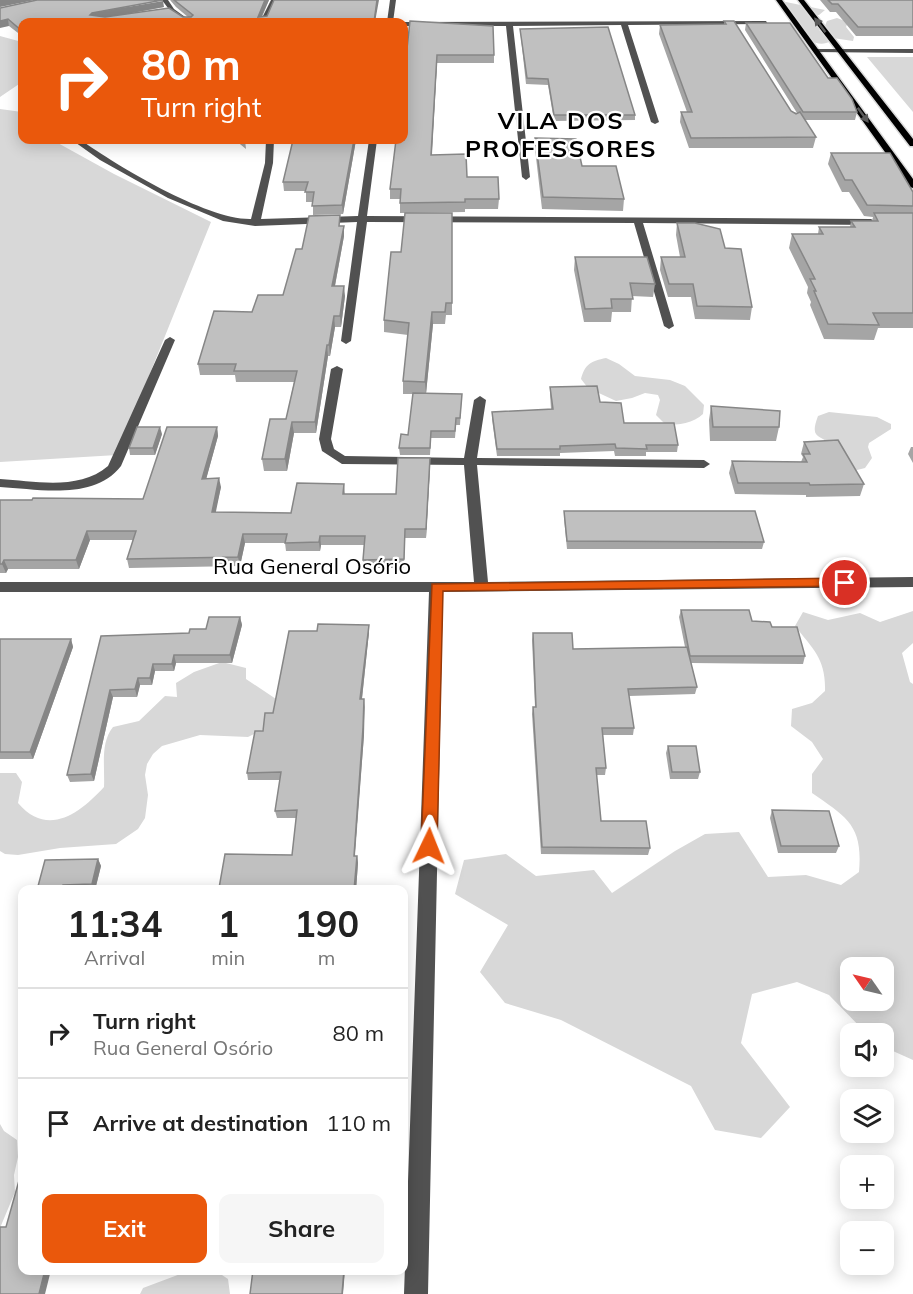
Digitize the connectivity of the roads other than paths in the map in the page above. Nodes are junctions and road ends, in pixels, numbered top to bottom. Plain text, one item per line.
1 (165, 0) edge
2 (274, 0) edge
3 (393, 0) edge
4 (779, 0) edge
5 (801, 0) edge
6 (172, 10) junction
7 (162, 12) edge
8 (183, 18) edge
9 (265, 18) edge
10 (391, 18) edge
11 (776, 23) edge
12 (786, 23) edge
13 (796, 23) junction
14 (408, 24) edge
15 (509, 24) junction
16 (624, 24) junction
17 (735, 24) junction
18 (741, 33) edge
19 (817, 51) junction
20 (839, 51) junction
21 (913, 51) edge
22 (656, 122) dead end
23 (82, 144) edge
24 (270, 144) edge
25 (372, 144) edge
26 (913, 144) edge
27 (526, 177) dead end
28 (913, 185) edge
29 (361, 219) junction
30 (638, 221) junction
31 (877, 222) edge
32 (255, 223) junction
33 (669, 326) dead end
34 (170, 340) dead end
35 (346, 341) dead end
36 (337, 369) dead end
37 (480, 400) dead end
38 (470, 460) junction
39 (704, 464) dead end
40 (0, 483) edge
41 (913, 582) edge
42 (481, 586) junction
43 (0, 587) edge
44 (436, 587) junction
45 (416, 1294) edge

1 - 6 street
2 - 9 street
3 - 10 street
4 - 13 main road
20 -> 5 main road
6 - 7 street
6 - 8 street
11 - 17 street
12 - 13 street
13 - 19 main road
14 - 15 street
15 - 16 street
15 - 27 street
16 - 17 street
16 - 22 street
17 - 18 street
19 - 20 street
19 -> 28 main road
20 - 21 street
20 - 26 main road
23 - 32 street
24 - 32 street
25 - 29 street
29 - 30 street
29 - 32 street
29 - 35 street
30 - 31 street
30 - 33 street
34 - 40 street
36 - 38 street
37 - 38 street
38 - 39 street
38 - 42 street
41 - 42 street, Rua General Osório
42 - 44 street, Rua General Osório
43 - 44 street, Rua General Osório
44 - 45 street

